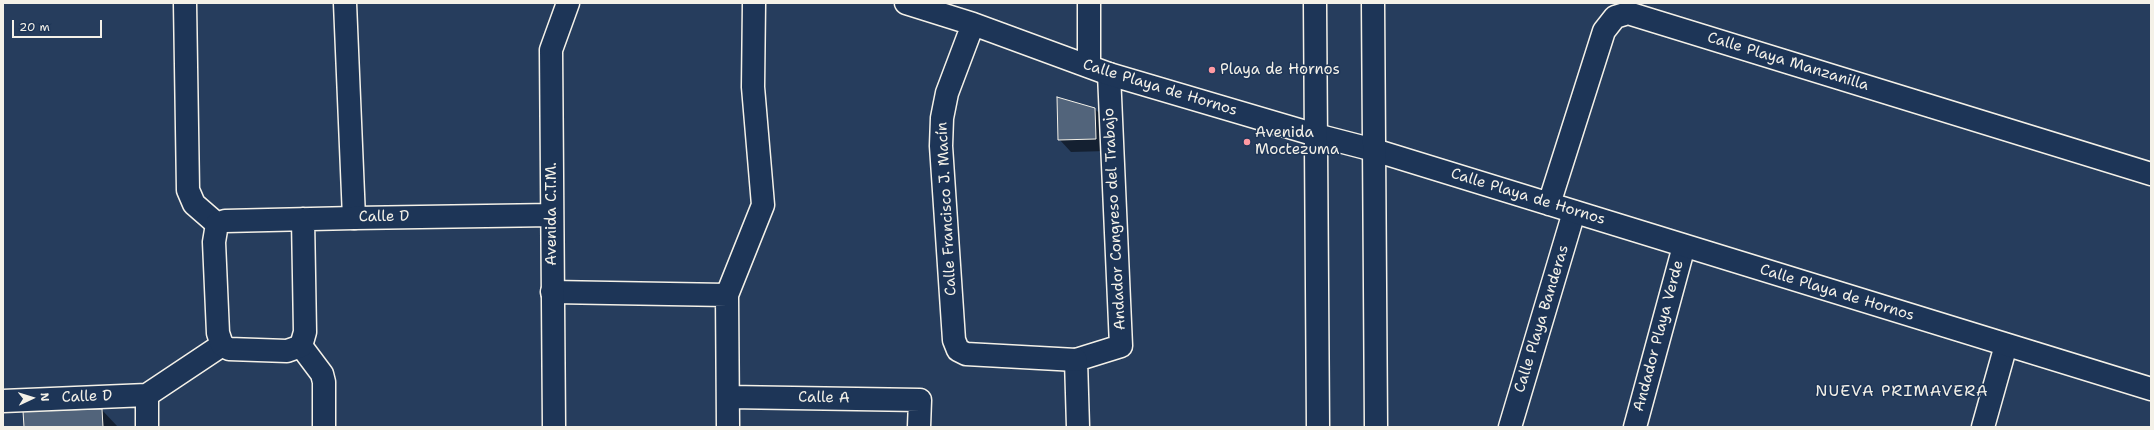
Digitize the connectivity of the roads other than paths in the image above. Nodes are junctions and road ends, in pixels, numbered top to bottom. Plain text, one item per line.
1 (185, 3) edge
2 (345, 3) edge
3 (568, 3) edge
4 (754, 3) edge
5 (906, 3) edge
6 (1089, 3) edge
7 (1315, 3) edge
8 (1373, 3) edge
9 (972, 24) junction
10 (1099, 70) junction
11 (1316, 136) junction
12 (1374, 150) junction
13 (2151, 174) edge
14 (1549, 204) junction
15 (1574, 212) junction
16 (552, 215) junction
17 (354, 218) junction
18 (303, 219) junction
19 (217, 224) junction
20 (1684, 246) junction
21 (552, 292) junction
22 (727, 295) junction
23 (222, 345) junction
24 (2006, 345) junction
25 (301, 346) junction
26 (1076, 360) junction
27 (2151, 389) edge
28 (147, 395) junction
29 (729, 397) junction
30 (3, 401) edge
31 (147, 427) edge
32 (324, 427) edge
33 (554, 427) edge
34 (728, 427) edge
35 (919, 427) edge
36 (1078, 427) edge
37 (1318, 427) edge
38 (1376, 427) edge
39 (1510, 427) edge
40 (1635, 427) edge
41 (1983, 427) edge

1 - 19 street
2 - 17 street
3 - 16 street, Avenida C.T.M.
4 - 22 street
5 - 9 street, Calle Playa de Hornos
6 - 10 street
7 - 11 street
8 - 12 street
9 - 10 street, Calle Playa de Hornos
9 - 26 street, Calle Francisco J. Macín
10 - 11 street, Calle Playa de Hornos
10 - 26 street, Andador Congreso del Trabajo
11 - 12 street, Calle Playa de Hornos
11 - 37 street
12 - 14 street, Calle Playa de Hornos
12 - 38 street
13 - 14 street, Calle Playa Manzanilla
14 - 15 street, Calle Playa de Hornos
15 - 20 street, Calle Playa de Hornos
15 - 39 street, Calle Playa Banderas
16 - 17 street, Calle D
16 - 21 street, Avenida C.T.M.
17 - 18 street, Calle D
18 - 19 street, Calle D
18 - 25 street
19 - 23 street
20 - 24 street, Calle Playa de Hornos
20 - 40 street, Andador Playa Verde
21 - 22 street
21 - 33 street, Avenida C.T.M.
22 - 29 street
23 - 25 street
23 - 28 street
24 - 27 street, Calle Playa de Hornos
24 - 41 street
25 - 32 street
26 - 36 street
28 - 30 street, Calle D
28 - 31 street
29 - 34 street
29 - 35 street, Calle A

